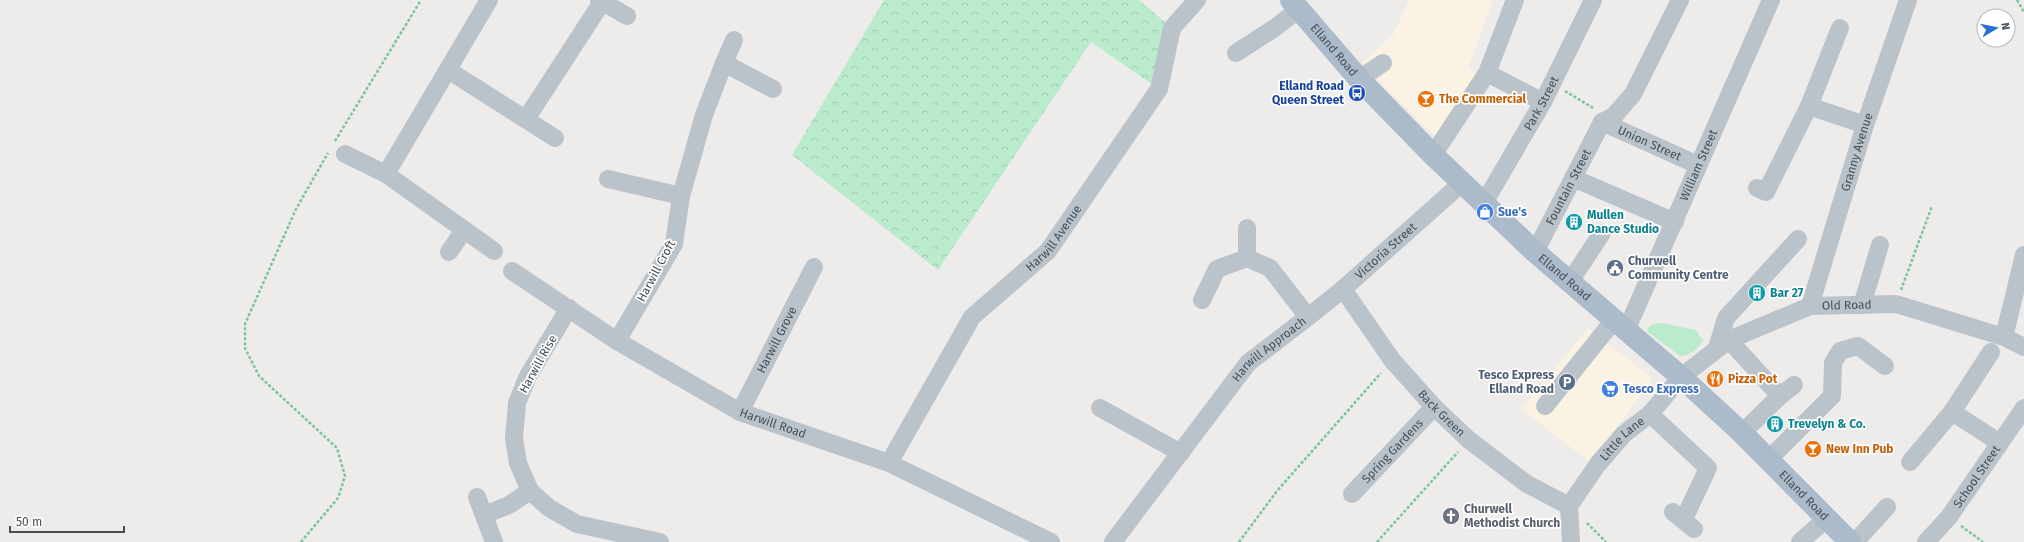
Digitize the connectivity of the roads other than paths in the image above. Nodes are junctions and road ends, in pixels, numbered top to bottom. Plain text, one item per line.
1 (490, 0) edge
2 (1197, 0) edge
3 (1515, 0) edge
4 (1593, 0) edge
5 (1680, 0) edge
6 (1771, 0) edge
7 (1908, 0) edge
8 (600, 1) edge
9 (1295, 5) edge
10 (627, 16) dead end
11 (1840, 28) dead end
12 (734, 40) dead end
13 (1236, 53) dead end
14 (724, 63) junction
15 (1383, 63) dead end
16 (448, 70) junction
17 (1487, 73) junction
18 (1359, 79) junction
19 (773, 89) dead end
20 (1543, 102) junction
21 (1809, 106) junction
22 (526, 119) junction
23 (1602, 122) junction
24 (1865, 125) junction
25 (555, 138) dead end
26 (336, 149) road end
27 (1433, 155) junction
28 (1698, 165) junction
29 (386, 174) junction
30 (1573, 178) junction
31 (608, 179) dead end
32 (1463, 182) junction
33 (1757, 188) dead end
34 (681, 196) junction
35 (1484, 202) junction
36 (1675, 222) junction
37 (1247, 228) dead end
38 (464, 230) junction
39 (1602, 233) dead end
40 (1798, 239) dead end
41 (1880, 245) dead end
42 (494, 250) dead end
43 (449, 252) dead end
44 (1535, 252) junction
45 (2024, 255) edge
46 (1247, 258) junction
47 (814, 266) dead end
48 (512, 271) dead end
49 (1569, 283) junction
50 (1343, 289) junction
51 (1202, 300) dead end
52 (1862, 305) junction
53 (1810, 306) junction
54 (570, 308) junction
55 (1308, 318) junction
56 (1620, 326) junction
57 (2004, 337) junction
58 (617, 341) junction
59 (1723, 344) junction
60 (2024, 347) edge
61 (1991, 352) dead end
62 (1885, 366) dead end
63 (1681, 377) junction
64 (1794, 385) dead end
65 (1780, 396) junction
66 (1546, 406) dead end
67 (1434, 407) junction
68 (1100, 408) dead end
69 (2024, 408) edge
70 (740, 412) junction
71 (1952, 412) junction
72 (1650, 414) junction
73 (1742, 433) junction
74 (2000, 443) junction
75 (1181, 453) junction
76 (1769, 459) junction
77 (1910, 462) dead end
78 (889, 463) junction
79 (530, 491) junction
80 (1352, 494) dead end
81 (477, 496) dead end
82 (1569, 506) junction
83 (1887, 507) dead end
84 (484, 515) junction
85 (1826, 519) junction
86 (1684, 520) dead end
87 (494, 542) edge
88 (660, 542) edge
89 (1051, 542) edge
90 (1113, 542) edge
91 (1571, 542) edge
92 (1800, 542) edge
93 (1850, 542) edge
94 (1855, 542) edge
95 (1926, 542) edge

1 - 16 street
2 - 78 street, Harwill Avenue
3 - 17 street
4 - 20 street, Park Street
5 - 23 street
6 - 28 street, William Street
7 - 24 street, Granny Avenue
8 - 10 street
8 - 22 street
9 - 13 street
9 - 18 main road, Elland Road
11 - 21 street
12 - 14 street, Harwill Croft
14 - 19 street
14 - 34 street, Harwill Croft
15 - 18 street
16 - 22 street
16 - 29 street
17 - 20 street
17 - 27 street
18 - 27 main road, Elland Road
20 - 35 street, Park Street
21 - 24 street
21 - 33 street
22 - 25 street
23 - 28 street, Union Street
23 - 30 street, Fountain Street
24 - 53 street, Granny Avenue
26 - 29 street
27 - 32 main road, Elland Road
28 - 36 street, William Street
29 - 38 street
30 - 36 street
30 - 44 street, Fountain Street
31 - 34 street
32 - 35 main road, Elland Road
32 - 50 street, Victoria Street
34 - 58 street, Harwill Croft
35 - 44 main road, Elland Road
36 - 56 street, William Street
37 - 46 street
38 - 42 street
38 - 43 street
39 - 49 street
40 - 59 street
41 - 52 street
44 - 49 main road, Elland Road
45 - 57 street
46 - 51 street
46 - 55 street, Harwill Approach
47 - 70 street, Harwill Grove
48 - 54 street, Harwill Road
49 - 56 main road, Elland Road
50 - 55 street, Victoria Street
50 - 67 street, Back Green
52 - 53 street, Old Road
52 - 57 street, Old Road
53 - 59 street, Old Road
54 - 58 street, Harwill Road
54 - 79 street, Harwill Rise
55 - 75 street, Harwill Approach
56 - 63 main road, Elland Road
56 - 66 street, William Street
57 - 60 street, Old Road
58 - 70 street, Harwill Road
59 - 63 street, Old Road
59 - 65 street
61 - 71 street
62 - 76 street
63 - 72 street, Little Lane
63 - 73 main road, Elland Road
64 - 65 street
65 - 73 street
67 - 80 street, Spring Gardens
67 - 82 street, Back Green
68 - 75 street
69 - 74 street, School Street
70 - 78 street, Harwill Road
71 - 74 street
71 - 77 street
72 - 82 street, Little Lane
72 - 86 street
73 - 76 main road, Elland Road
74 - 95 street, School Street
75 - 90 street, Harwill Approach
76 - 85 main road, Elland Road
78 - 89 street, Harwill Road
79 - 84 street
79 - 88 street, Harwill Rise
81 - 84 street
82 - 91 street
83 - 94 street
84 - 87 street
85 - 92 street
85 - 93 main road, Elland Road

